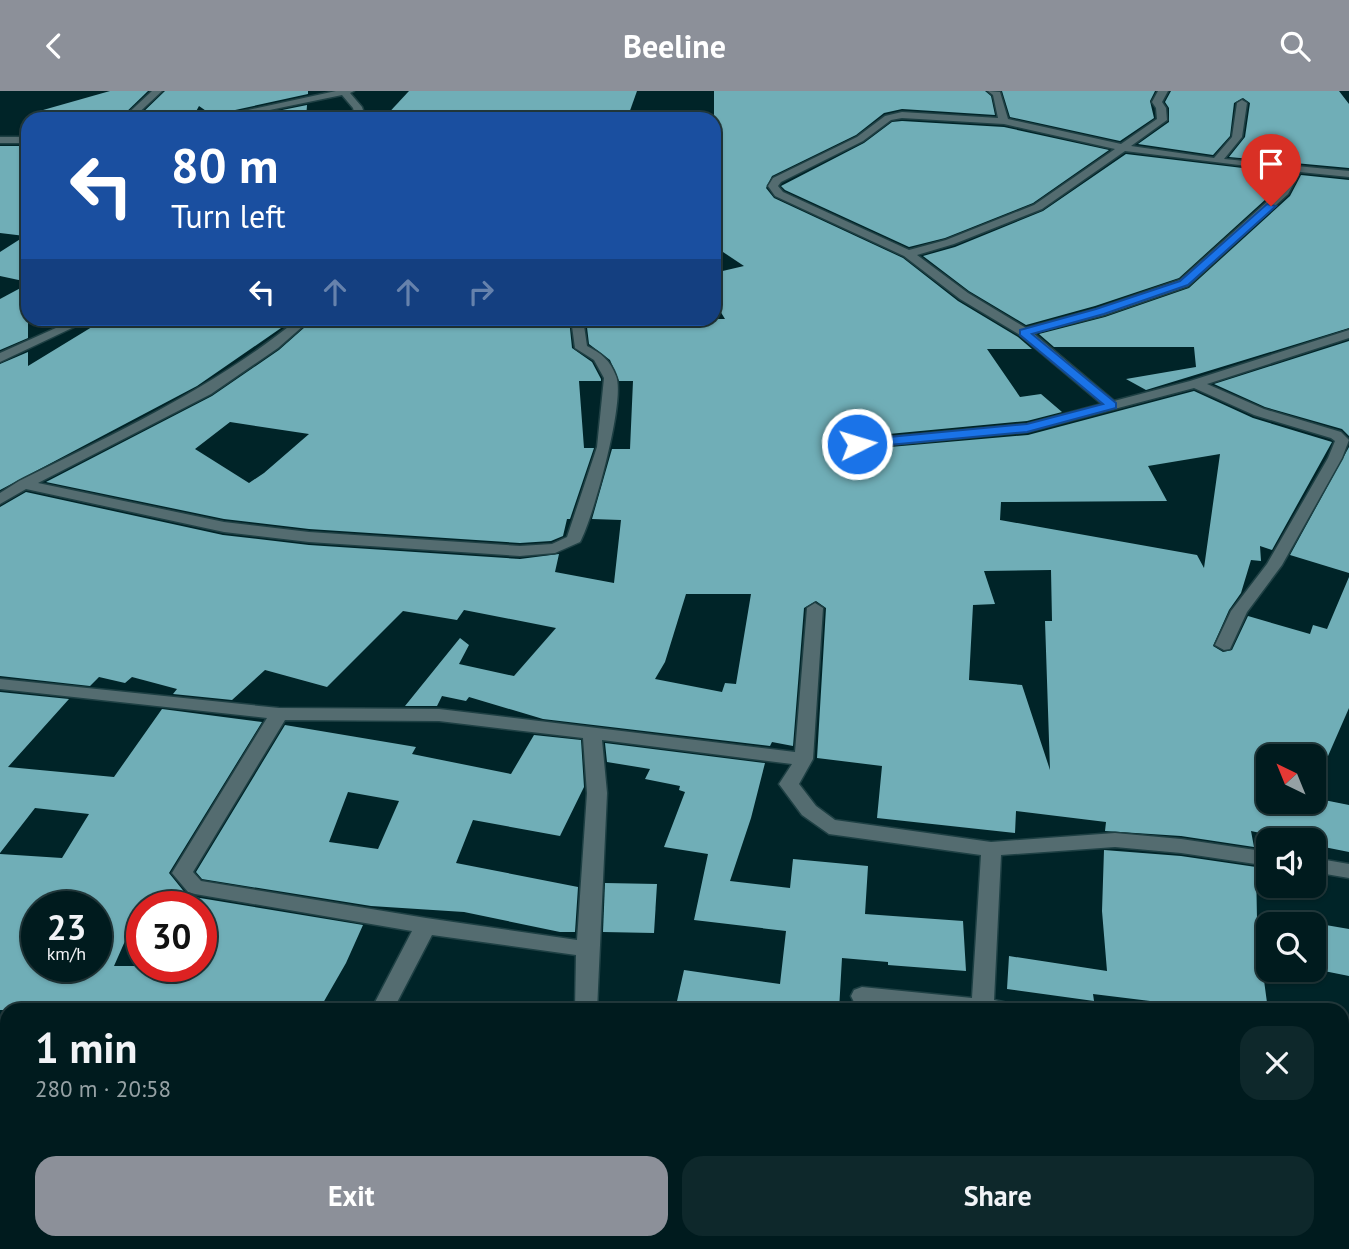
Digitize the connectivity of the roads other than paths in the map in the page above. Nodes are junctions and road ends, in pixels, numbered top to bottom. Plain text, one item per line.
1 (157, 91) edge
2 (993, 91) edge
3 (1163, 91) edge
4 (345, 92) edge
5 (1242, 103) dead end
6 (134, 112) edge
7 (246, 112) edge
8 (359, 112) edge
9 (1004, 121) junction
10 (0, 140) edge
11 (21, 140) edge
12 (1125, 148) junction
13 (1217, 161) junction
14 (1295, 168) junction
15 (1349, 174) edge
16 (908, 254) junction
17 (70, 326) edge
18 (296, 326) edge
19 (577, 326) edge
20 (1024, 332) junction
21 (1349, 334) edge
22 (0, 358) edge
23 (1195, 384) junction
24 (1112, 406) junction
25 (857, 444) dead end
26 (24, 484) junction
27 (0, 499) edge
28 (816, 608) dead end
29 (1224, 645) dead end
30 (0, 684) edge
31 (279, 713) junction
32 (592, 734) junction
33 (804, 759) junction
34 (991, 849) junction
35 (1256, 857) edge
36 (1326, 867) edge
37 (1349, 871) edge
38 (426, 926) junction
39 (587, 949) junction
40 (862, 996) dead end
41 (387, 1003) edge
42 (586, 1003) edge
43 (939, 1003) edge
44 (994, 1003) edge

1 - 6 street
2 - 9 street
3 - 12 street
4 - 7 street
4 - 8 street
5 - 13 street
9 - 12 street
9 - 16 street
10 - 11 street
12 - 13 street
12 - 16 street
13 - 14 street
14 - 15 street
14 - 20 street
16 - 20 street
17 - 22 street
18 - 26 street
19 - 26 street
20 - 24 street
21 - 23 street
23 - 24 street
23 - 29 street
24 - 25 street
26 - 27 street
28 - 33 street
30 - 31 street
31 - 32 street
31 - 38 street
32 - 33 street
32 - 39 street
33 - 34 street
34 - 35 street
34 - 44 street
36 - 37 street
38 - 39 street
38 - 41 street
39 - 42 street
40 - 43 street

